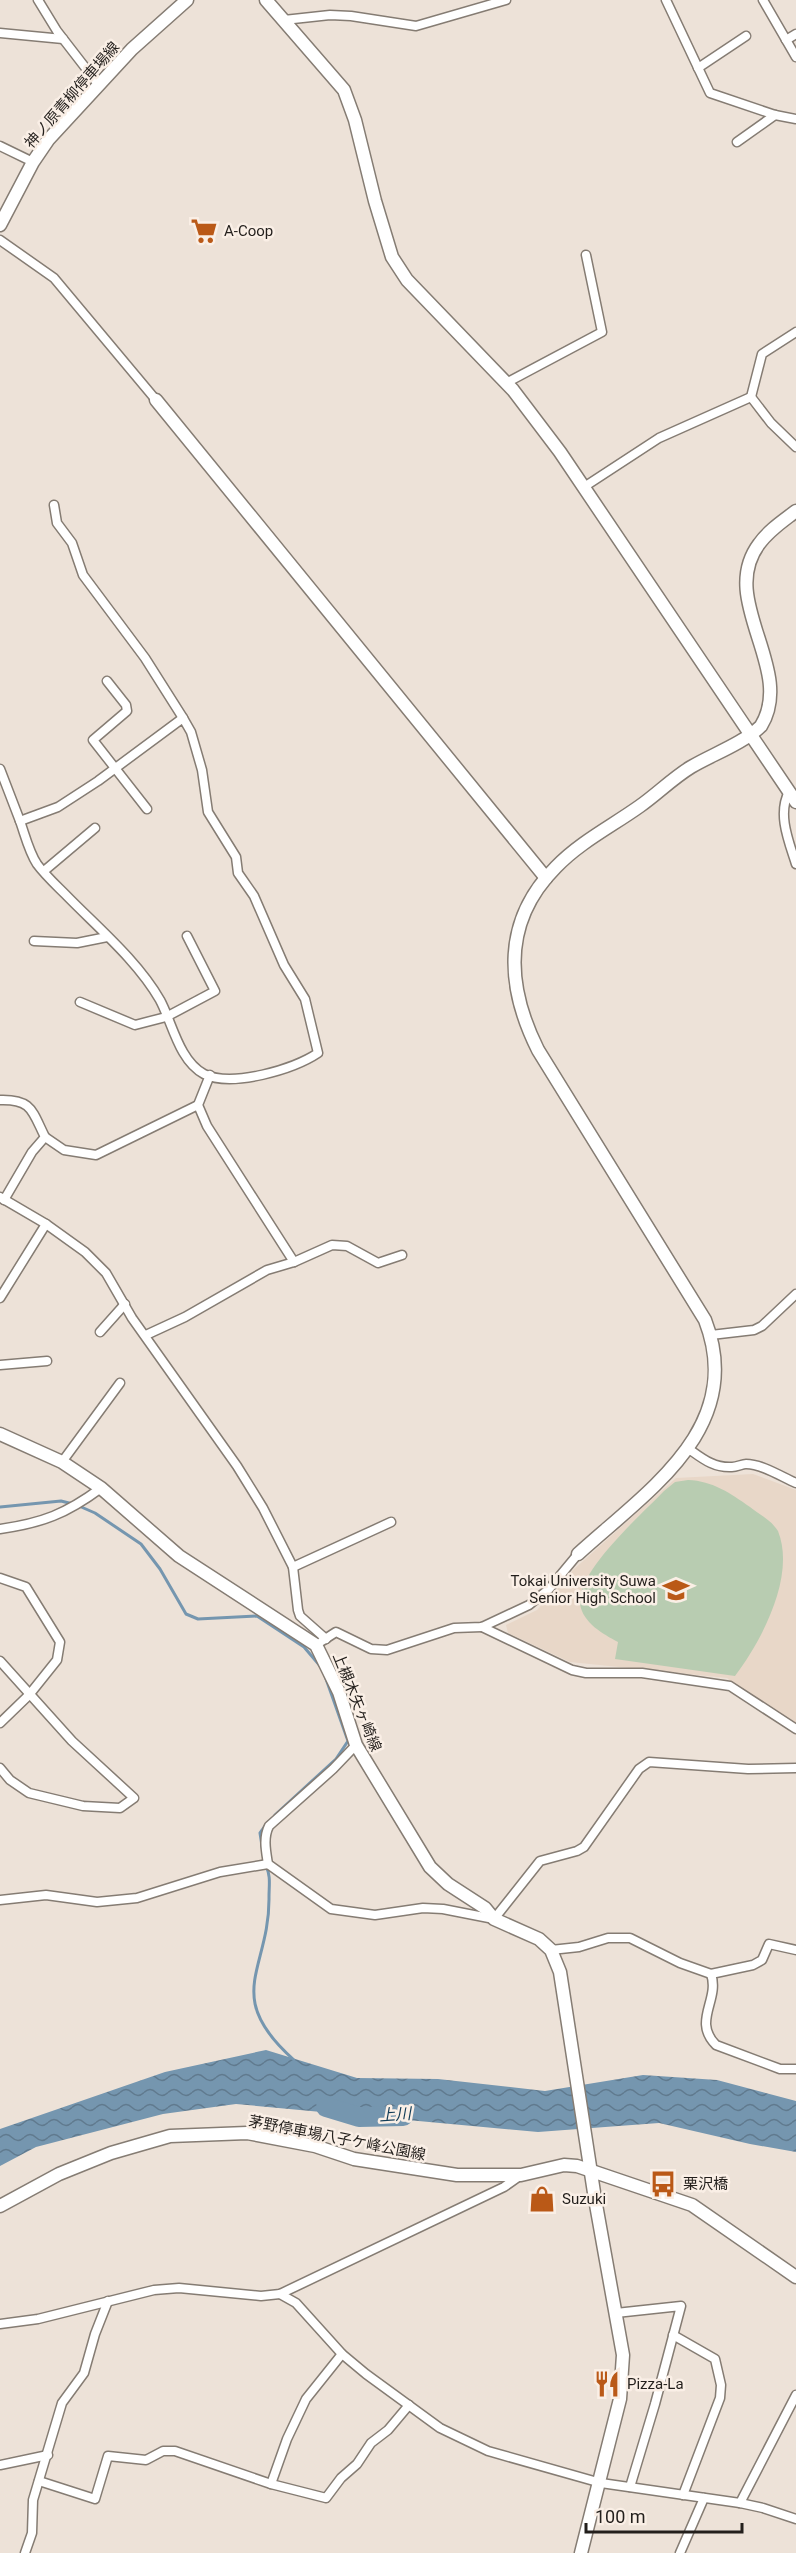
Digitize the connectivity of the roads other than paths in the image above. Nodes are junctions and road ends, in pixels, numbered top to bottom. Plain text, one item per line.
1 (38, 0) edge
2 (187, 0) edge
3 (266, 0) edge
4 (506, 0) edge
5 (666, 0) edge
6 (763, 0) edge
7 (284, 20) junction
8 (0, 33) edge
9 (796, 34) edge
10 (746, 36) dead end
11 (63, 39) junction
12 (786, 40) junction
13 (796, 57) edge
14 (698, 68) junction
15 (98, 84) junction
16 (775, 115) junction
17 (796, 119) edge
18 (737, 142) dead end
19 (0, 146) edge
20 (33, 162) junction
21 (0, 225) edge
22 (0, 240) edge
23 (586, 255) dead end
24 (796, 332) edge
25 (506, 383) junction
26 (751, 397) junction
27 (156, 400) joint
28 (796, 447) edge
29 (584, 487) junction
30 (54, 505) dead end
31 (796, 511) edge
32 (107, 681) dead end
33 (183, 718) junction
34 (750, 734) junction
35 (0, 769) edge
36 (116, 769) junction
37 (792, 797) edge
38 (147, 809) dead end
39 (20, 821) junction
40 (95, 828) dead end
41 (796, 864) edge
42 (44, 871) junction
43 (546, 878) junction
44 (187, 936) dead end
45 (107, 937) junction
46 (34, 942) dead end
47 (80, 1002) dead end
48 (166, 1017) junction
49 (210, 1075) junction
50 (0, 1100) edge
51 (198, 1105) junction
52 (45, 1137) junction
53 (2, 1198) edge
54 (46, 1224) junction
55 (402, 1255) dead end
56 (294, 1262) junction
57 (796, 1294) edge
58 (0, 1298) edge
59 (125, 1304) junction
60 (100, 1332) dead end
61 (146, 1335) junction
62 (711, 1335) junction
63 (47, 1361) dead end
64 (0, 1365) edge
65 (120, 1383) dead end
66 (0, 1434) edge
67 (689, 1449) junction
68 (62, 1462) junction
69 (796, 1483) edge
70 (100, 1488) junction
71 (391, 1522) dead end
72 (0, 1529) edge
73 (578, 1554) joint
74 (293, 1567) junction
75 (0, 1578) edge
76 (482, 1627) junction
77 (321, 1642) junction
78 (0, 1661) edge
79 (29, 1695) junction
80 (0, 1722) edge
81 (796, 1729) edge
82 (356, 1745) junction
83 (0, 1768) edge
84 (796, 1768) edge
85 (265, 1865) junction
86 (0, 1900) edge
87 (494, 1919) junction
88 (551, 1950) junction
89 (796, 1950) edge
90 (711, 1974) junction
91 (796, 2069) edge
92 (591, 2173) junction
93 (521, 2175) junction
94 (0, 2206) edge
95 (796, 2277) edge
96 (280, 2294) junction
97 (108, 2301) junction
98 (616, 2313) junction
99 (0, 2324) edge
100 (673, 2336) junction
101 (342, 2354) junction
102 (796, 2395) edge
103 (409, 2405) junction
104 (48, 2455) junction
105 (0, 2465) edge
106 (39, 2481) junction
107 (600, 2483) junction
108 (270, 2484) junction
109 (630, 2487) junction
110 (683, 2495) junction
111 (704, 2498) junction
112 (740, 2503) junction
113 (796, 2519) edge
114 (25, 2553) edge
115 (581, 2553) edge
116 (680, 2553) edge

1 - 11 street
2 - 15 street, 神ノ原青柳停車場線
3 - 7 street
4 - 7 street
5 - 14 street
6 - 12 street
7 - 25 street
8 - 11 street
9 - 12 street
10 - 14 street
11 - 15 street
12 - 13 street
14 - 16 street
15 - 20 street, 神ノ原青柳停車場線
16 - 17 street
16 - 18 street
19 - 20 street
20 - 21 street, 神ノ原青柳停車場線
22 - 27 street
23 - 25 street
24 - 26 street
25 - 29 street
26 - 28 street
26 - 29 street
27 - 43 street
29 - 34 street
30 - 33 street
31 - 34 street
32 - 36 street
33 - 36 street
33 - 49 street
34 - 37 street
34 - 43 street
35 - 39 street
36 - 38 street
36 - 39 street
37 - 41 street
39 - 42 street
40 - 42 street
42 - 45 street
43 - 62 street
44 - 48 street
45 - 46 street
45 - 48 street
47 - 48 street
48 - 49 street
49 - 51 street
50 - 52 street
51 - 52 street
51 - 56 street
52 - 53 street
53 - 54 street
54 - 58 street
54 - 59 street
55 - 56 street
56 - 61 street
57 - 62 street
59 - 60 street
59 - 61 street
61 - 74 street
62 - 67 street
63 - 64 street
65 - 68 street
66 - 68 street, 上槻木矢ヶ崎線
67 - 69 street
67 - 73 street
68 - 70 street, 上槻木矢ヶ崎線
70 - 72 street
70 - 77 street, 上槻木矢ヶ崎線
71 - 74 street
73 - 76 street
74 - 77 street
75 - 79 street
76 - 77 street
76 - 81 street
77 - 82 street, 上槻木矢ヶ崎線
78 - 79 street
79 - 80 street
79 - 83 street
82 - 85 street
82 - 87 street, 上槻木矢ヶ崎線
84 - 87 street
85 - 86 street
85 - 87 street
87 - 88 street, 上槻木矢ヶ崎線
88 - 90 street
88 - 92 street
89 - 90 street
90 - 91 street
92 - 93 street, 茅野停車場八子ケ峰公園線
92 - 95 street, 茅野停車場八子ケ峰公園線
92 - 98 street
93 - 94 street, 茅野停車場八子ケ峰公園線
93 - 96 street
96 - 97 street
96 - 101 street
97 - 99 street
97 - 104 street
98 - 100 street
98 - 107 street
100 - 109 street
100 - 110 street
101 - 103 street
101 - 108 street
102 - 112 street
103 - 107 street
103 - 108 street
104 - 105 street
104 - 106 street
106 - 108 street
106 - 114 street
107 - 109 street
107 - 115 street
109 - 110 street
110 - 111 street
111 - 112 street
111 - 116 street
112 - 113 street

